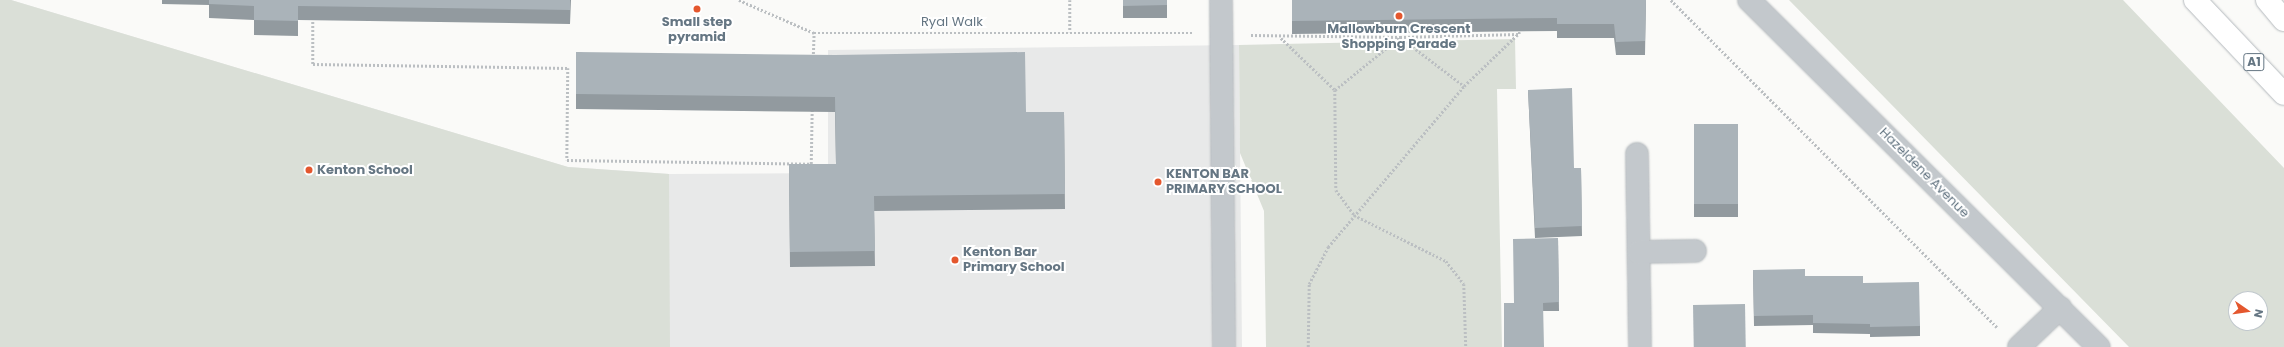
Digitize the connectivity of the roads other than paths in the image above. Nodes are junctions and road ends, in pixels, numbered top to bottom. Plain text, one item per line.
1 (1749, 0) edge
2 (2195, 0) edge
3 (2267, 0) edge
4 (1221, 3) edge
5 (2284, 20) edge
6 (2284, 94) edge
7 (1637, 154) dead end
8 (1695, 251) dead end
9 (1639, 252) junction
10 (2060, 308) junction
11 (1224, 347) edge
12 (1640, 347) edge
13 (2019, 347) edge
14 (2099, 347) edge

1 - 10 street, Hazeldene Avenue
2 - 6 highway, A1
3 - 5 highway
4 - 11 street
7 - 9 street
8 - 9 street
9 - 12 street
10 - 13 street
10 - 14 street, Hazeldene Avenue

